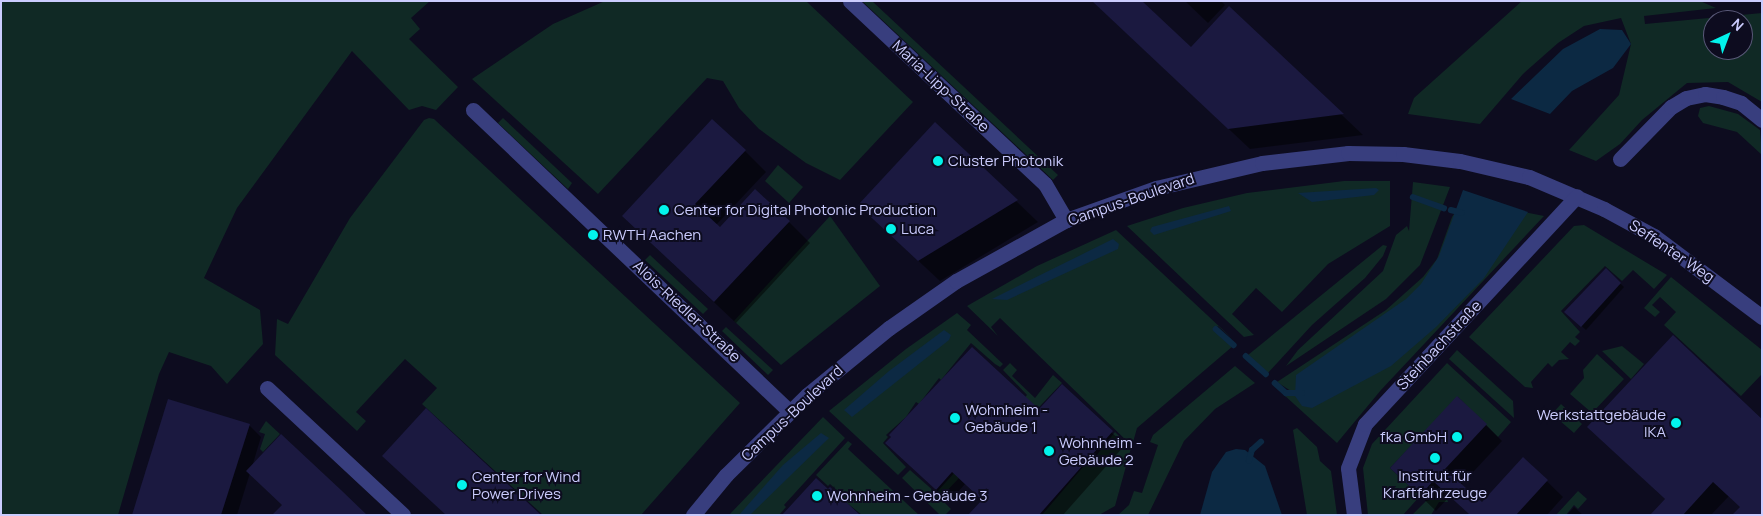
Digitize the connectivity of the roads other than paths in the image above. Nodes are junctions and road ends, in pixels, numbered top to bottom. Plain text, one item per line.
1 (850, 1) edge
2 (473, 110) dead end
3 (1762, 120) edge
4 (1620, 159) dead end
5 (1577, 196) junction
6 (1066, 220) junction
7 (1762, 317) edge
8 (266, 388) dead end
9 (790, 411) junction
10 (403, 515) edge
11 (693, 515) edge
12 (1354, 515) edge

1 - 6 street, Maria-Lipp-Straße
2 - 9 street, Alois-Riedler-Straße
3 - 4 street
5 - 6 street, Campus-Boulevard
5 - 7 street, Seffenter Weg
5 - 12 street, Steinbachstraße
6 - 9 street, Campus-Boulevard
8 - 10 street
9 - 11 street, Campus-Boulevard

